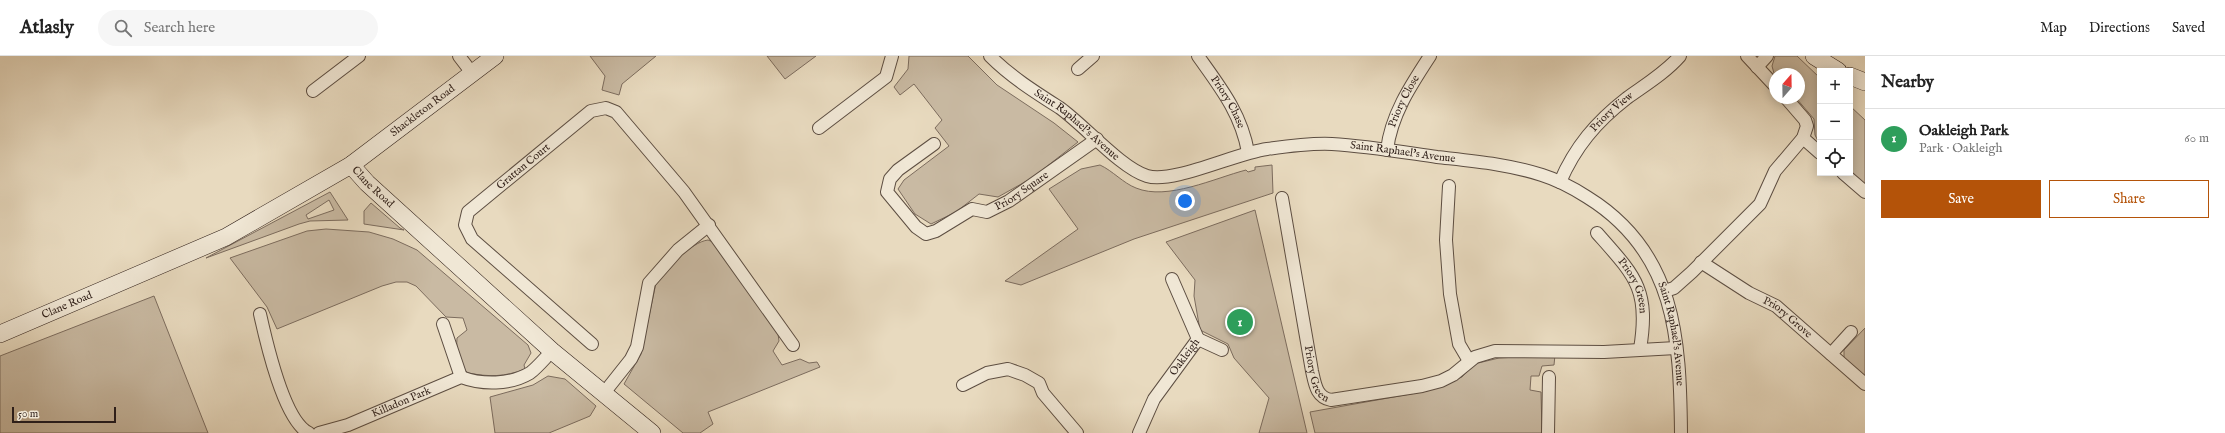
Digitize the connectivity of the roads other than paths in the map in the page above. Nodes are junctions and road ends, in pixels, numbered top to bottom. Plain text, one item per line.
1 (359, 56) edge
2 (459, 56) edge
3 (494, 56) edge
4 (892, 56) edge
5 (990, 56) edge
6 (1093, 56) edge
7 (1198, 56) edge
8 (1430, 56) edge
9 (1680, 56) edge
10 (1747, 56) edge
11 (1767, 56) edge
12 (1814, 56) edge
13 (1833, 64) edge
14 (1757, 67) junction
15 (1078, 69) dead end
16 (472, 73) junction
17 (1853, 77) edge
18 (1769, 80) edge
19 (1865, 82) edge
20 (313, 91) dead end
21 (1791, 104) edge
22 (819, 128) dead end
23 (1802, 138) junction
24 (1097, 139) junction
25 (934, 144) dead end
26 (1387, 150) junction
27 (1817, 150) edge
28 (1248, 152) junction
29 (351, 165) junction
30 (1846, 176) edge
31 (1560, 182) junction
32 (1449, 186) dead end
33 (1865, 192) edge
34 (1282, 198) dead end
35 (709, 225) junction
36 (1597, 233) dead end
37 (1701, 262) junction
38 (1172, 279) dead end
39 (1665, 291) junction
40 (260, 314) dead end
41 (443, 324) dead end
42 (1851, 332) dead end
43 (0, 334) edge
44 (1198, 339) junction
45 (592, 344) dead end
46 (793, 345) dead end
47 (1676, 348) junction
48 (1640, 349) junction
49 (1222, 350) dead end
50 (552, 351) junction
51 (1831, 354) junction
52 (1469, 361) junction
53 (461, 377) junction
54 (1550, 377) dead end
55 (1865, 384) edge
56 (963, 385) dead end
57 (604, 393) junction
58 (309, 433) edge
59 (319, 433) edge
60 (652, 433) edge
61 (1076, 433) edge
62 (1139, 433) edge
63 (1548, 433) edge
64 (1680, 433) edge

1 - 20 street
2 - 16 street
3 - 16 main road, Shackleton Road
4 - 22 street
5 - 24 street, Saint Raphael's Avenue
6 - 15 street
7 - 28 street, Priory Chase
8 - 26 street, Priory Close
9 - 31 street, Priory View
10 - 14 street
11 - 14 street
12 - 13 main road
14 - 18 street
16 - 29 main road, Shackleton Road
17 - 19 main road
21 - 23 street
23 - 27 street
23 - 37 street
24 - 25 street, Priory Square
24 - 28 street, Saint Raphael's Avenue
26 - 28 street, Saint Raphael's Avenue
26 - 31 street, Saint Raphael's Avenue
29 - 43 main road, Clane Road
29 - 50 main road, Clane Road
30 - 33 street
31 - 39 street, Saint Raphael's Avenue
32 - 52 street
34 - 52 street, Priory Green
35 - 45 street, Grattan Court
35 - 46 street, Grattan Court
35 - 57 street
36 - 48 street, Priory Green
37 - 39 street
37 - 51 street, Priory Grove
38 - 44 street, Oakleigh
39 - 47 street, Saint Raphael's Avenue
40 - 58 street
41 - 53 street
42 - 51 street
44 - 49 street
44 - 62 street, Oakleigh
47 - 48 street, Priory Green
47 - 64 street, Saint Raphael's Avenue
48 - 52 street, Priory Green
50 - 53 street
50 - 57 main road, Clane Road
51 - 55 street, Priory Grove
53 - 59 street, Killadon Park
54 - 63 street
56 - 61 street
57 - 60 main road, Clane Road

